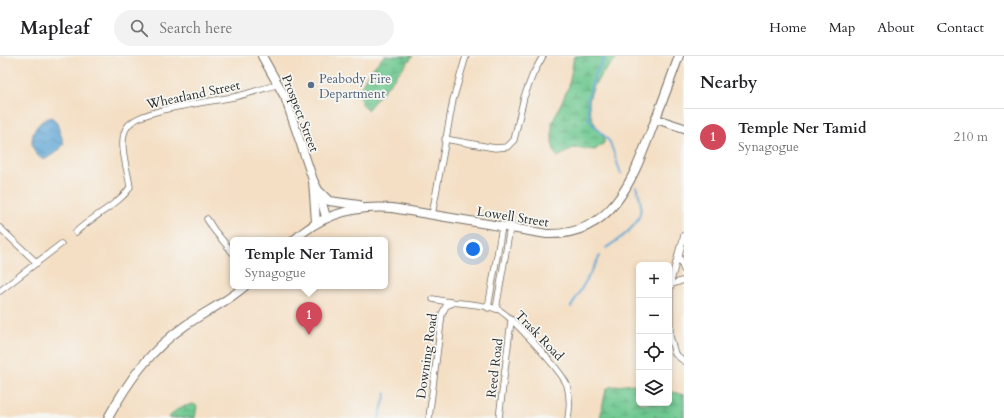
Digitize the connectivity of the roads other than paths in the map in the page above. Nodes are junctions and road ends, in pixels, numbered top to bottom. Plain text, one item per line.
1 (262, 56) edge
2 (466, 56) edge
3 (543, 56) edge
4 (679, 56) edge
5 (279, 84) junction
6 (656, 119) junction
7 (684, 128) edge
8 (445, 139) junction
9 (313, 180) junction
10 (319, 192) junction
11 (367, 207) junction
12 (432, 214) junction
13 (326, 217) junction
14 (207, 218) dead end
15 (316, 222) junction
16 (502, 227) junction
17 (0, 228) edge
18 (510, 228) junction
19 (76, 232) dead end
20 (684, 235) edge
21 (298, 237) edge
22 (61, 244) dead end
23 (680, 247) junction
24 (230, 249) edge
25 (37, 263) junction
26 (684, 270) edge
27 (672, 277) edge
28 (684, 280) edge
29 (672, 284) edge
30 (241, 289) edge
31 (0, 292) edge
32 (670, 298) edge
33 (433, 299) dead end
34 (453, 303) junction
35 (488, 308) junction
36 (496, 309) junction
37 (511, 320) junction
38 (684, 361) edge
39 (108, 418) edge
40 (429, 418) edge
41 (499, 418) edge
42 (568, 418) edge

1 - 5 main road, Prospect Street
2 - 8 street
3 - 8 street
4 - 6 main road, Lowell Street
5 - 9 main road, Prospect Street
5 - 19 street, Wheatland Street
6 - 7 main road
6 - 18 main road, Lowell Street
8 - 12 street
9 - 10 main road, Prospect Street
9 - 15 main road, Prospect Street
10 - 11 main road
10 - 13 main road, Prospect Street
11 - 12 main road, Lowell Street
11 - 13 main road, Lowell Street
12 - 16 main road, Lowell Street
13 - 15 main road, Lowell Street
14 - 24 street
15 - 21 main road, Lowell Street
16 - 18 main road, Lowell Street
16 - 35 street
17 - 25 street
18 - 36 street
20 - 23 street
22 - 25 street
23 - 26 street
23 - 27 street
25 - 31 street
28 - 29 street
30 - 39 main road
32 - 38 street
33 - 34 street, Trask Road
34 - 35 street, Trask Road
34 - 40 street, Downing Road
35 - 36 street, Trask Road
36 - 37 street, Trask Road
37 - 41 street, Reed Road
37 - 42 street, Trask Road

